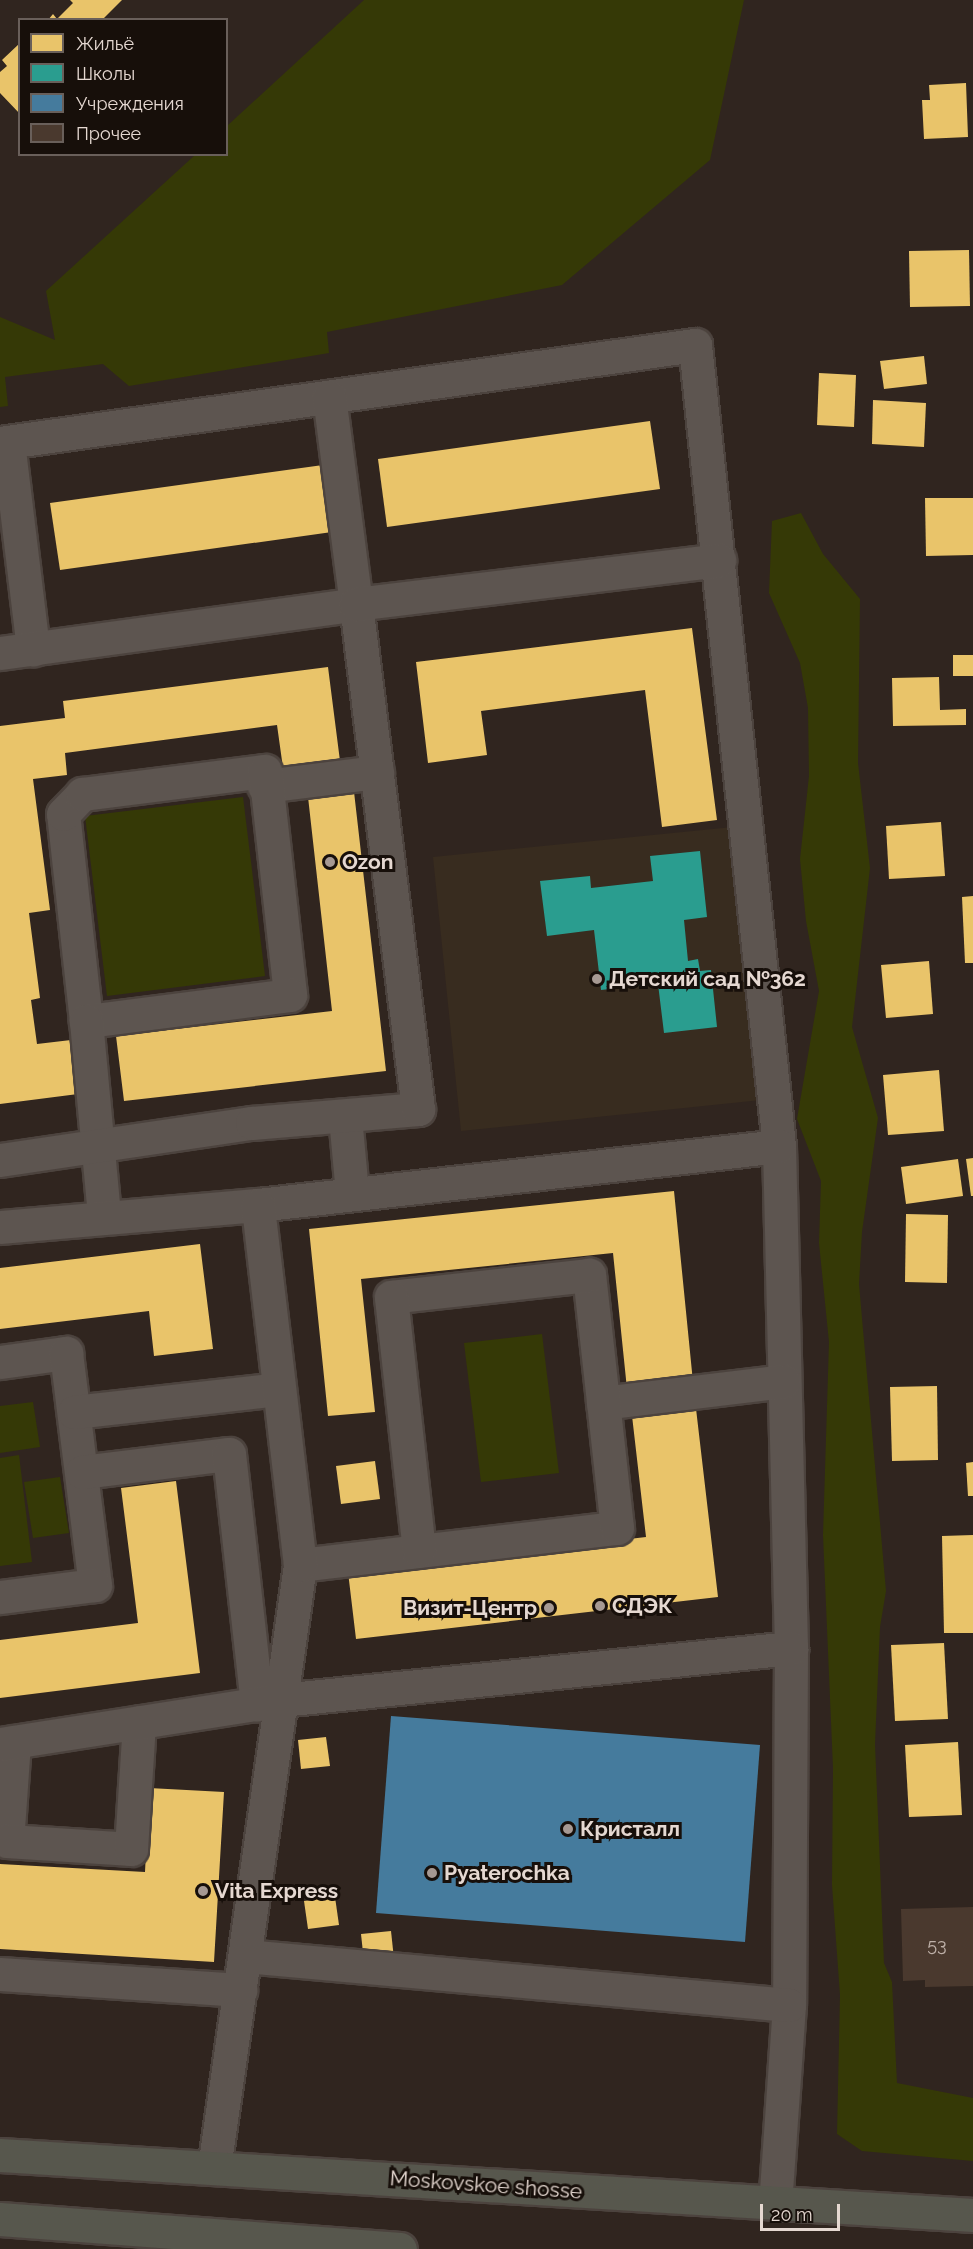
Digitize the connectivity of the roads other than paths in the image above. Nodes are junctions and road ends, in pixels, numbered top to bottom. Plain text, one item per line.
1 (329, 397) junction
2 (4, 442) edge
3 (719, 560) junction
4 (356, 604) junction
5 (33, 649) junction
6 (0, 653) edge
7 (377, 772) junction
8 (264, 786) junction
9 (86, 1021) junction
10 (345, 1117) junction
11 (98, 1145) junction
12 (778, 1146) junction
13 (0, 1160) edge
14 (352, 1193) junction
15 (258, 1205) junction
16 (104, 1216) junction
17 (0, 1227) edge
18 (0, 1362) edge
19 (784, 1381) junction
20 (278, 1389) junction
21 (603, 1402) junction
22 (74, 1412) junction
23 (81, 1472) junction
24 (419, 1550) junction
25 (300, 1565) junction
26 (0, 1597) edge
27 (791, 1648) junction
28 (269, 1702) junction
29 (139, 1722) junction
30 (7, 1743) edge
31 (245, 1956) junction
32 (0, 1974) edge
33 (240, 1990) junction
34 (789, 2005) junction
35 (0, 2154) edge
36 (214, 2168) junction
37 (775, 2203) junction
38 (973, 2215) edge
39 (0, 2219) edge
40 (400, 2249) edge

1 - 2 street
1 - 3 street
1 - 4 street
2 - 5 street
3 - 4 street
3 - 12 street
4 - 5 street
4 - 7 street
5 - 6 street
7 - 8 street
7 - 10 street
8 - 9 street
8 - 9 street
9 - 11 street
10 - 11 street
10 - 14 street
11 - 13 street
11 - 16 street
12 - 14 street
12 - 19 street
14 - 15 street
15 - 16 street
15 - 20 street
16 - 17 street
18 - 22 street
19 - 21 street
19 - 27 street
20 - 22 street
20 - 25 street
21 - 24 street
21 - 24 street
22 - 23 street
23 - 26 street
23 - 28 street
24 - 25 street
25 - 28 street
27 - 28 street
27 - 34 street
28 - 29 street
28 - 31 street
29 - 30 street
29 - 30 street
31 - 33 street
31 - 34 street
32 - 33 street
33 - 36 street
34 - 37 street
35 - 36 main road, Moskovskoe shosse
36 - 37 main road, Moskovskoe shosse
37 - 38 main road, Moskovskoe shosse
39 - 40 main road

